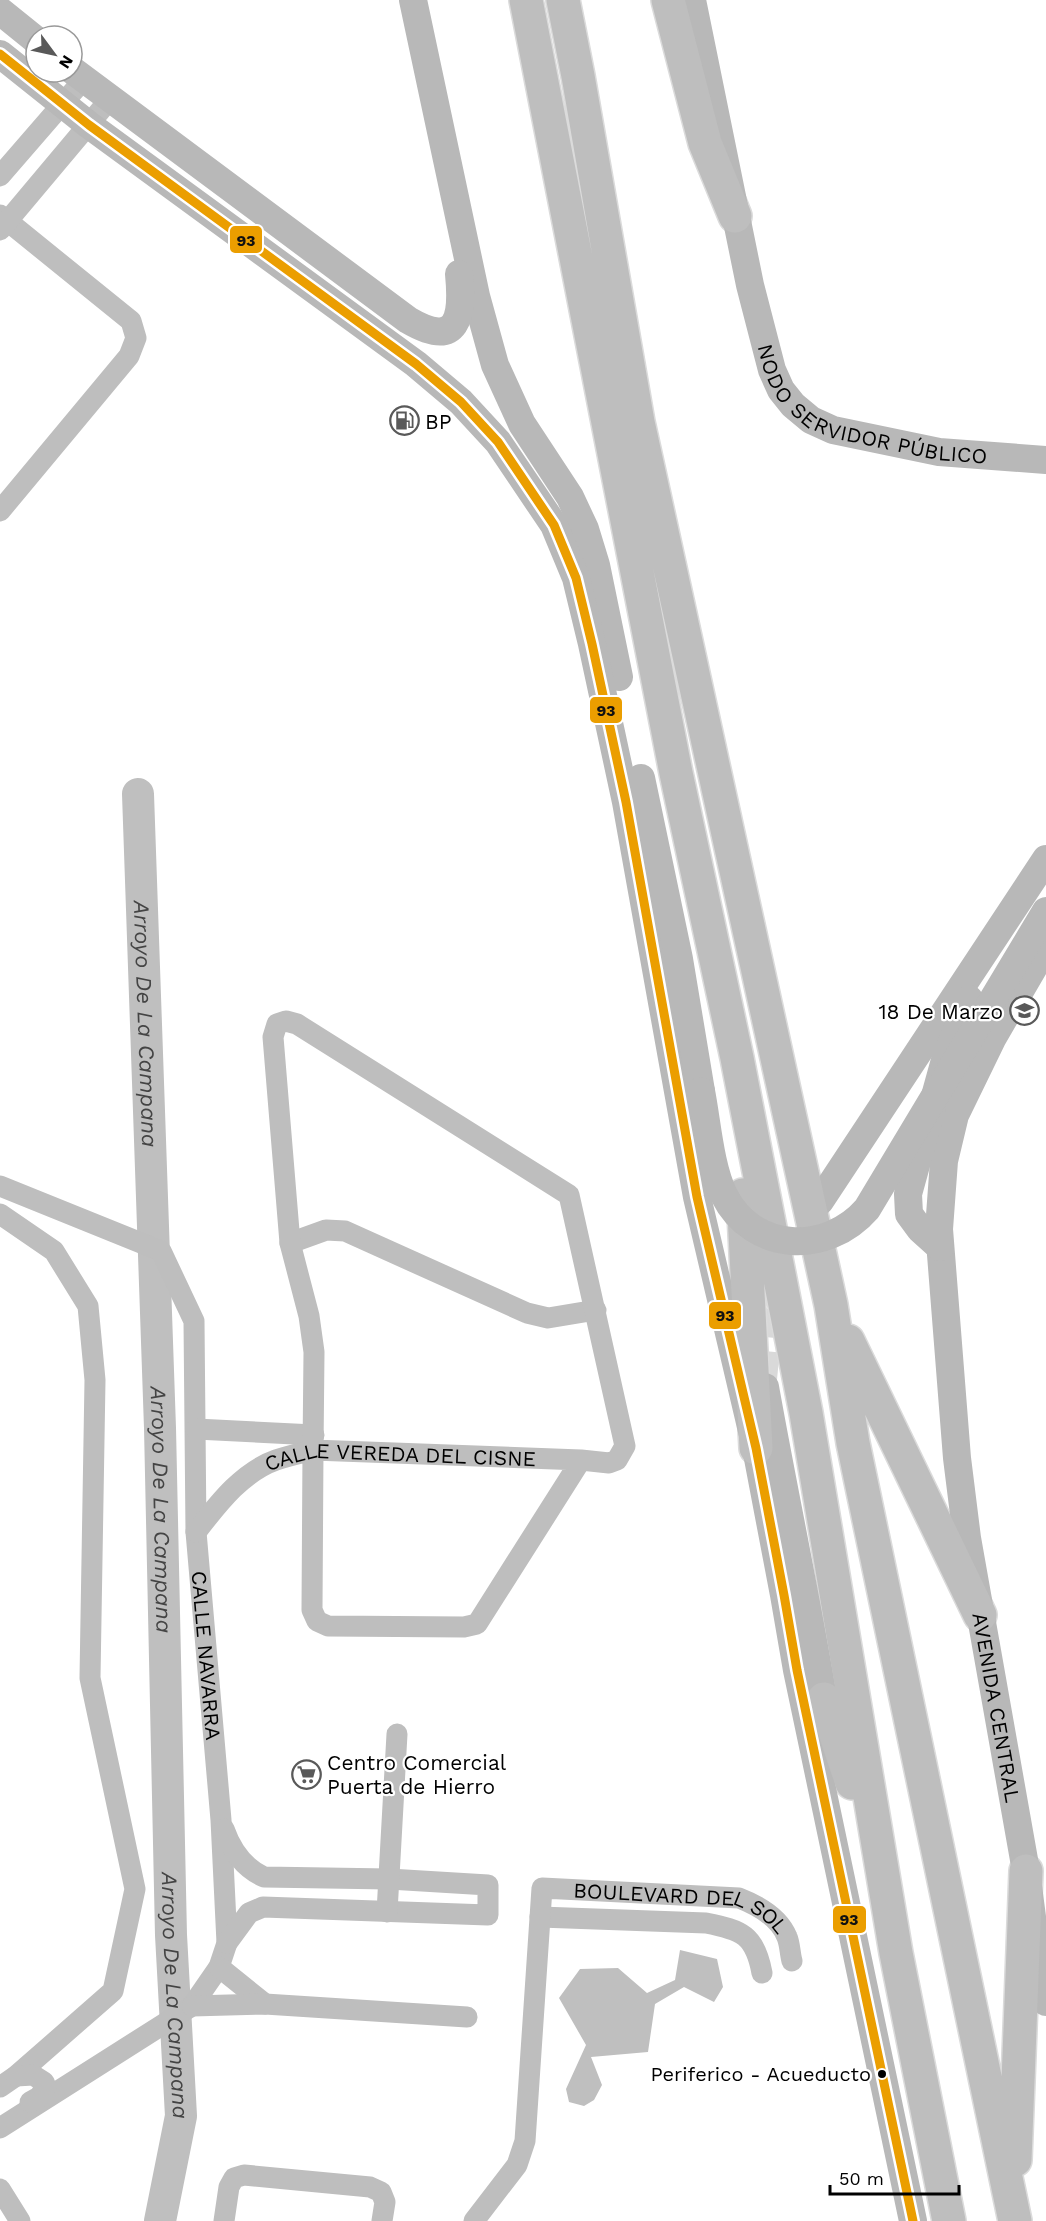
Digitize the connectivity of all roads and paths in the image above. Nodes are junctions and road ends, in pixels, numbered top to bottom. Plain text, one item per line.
1 (413, 0) edge
2 (526, 0) edge
3 (563, 0) edge
4 (586, 0) edge
5 (668, 0) edge
6 (693, 0) edge
7 (0, 11) edge
8 (24, 30) edge
9 (0, 54) edge
10 (578, 75) junction
11 (84, 79) edge
12 (73, 84) edge
13 (110, 99) junction
14 (62, 105) junction
15 (89, 125) junction
16 (37, 133) junction
17 (66, 153) junction
18 (450, 167) junction
19 (0, 176) edge
20 (735, 216) junction
21 (3, 222) edge
22 (1046, 460) edge
23 (0, 511) edge
24 (1046, 859) edge
25 (1046, 911) edge
26 (992, 941) junction
27 (1046, 946) edge
28 (737, 1058) junction
29 (0, 1186) edge
30 (820, 1201) dead end
31 (0, 1215) edge
32 (74, 1215) junction
33 (290, 1243) junction
34 (940, 1246) junction
35 (54, 1251) junction
36 (831, 1305) junction
37 (596, 1310) junction
38 (763, 1379) tunnel mouth
39 (196, 1429) junction
40 (314, 1443) junction
41 (756, 1448) junction
42 (581, 1460) junction
43 (196, 1532) junction
44 (980, 1615) junction
45 (824, 1699) junction
46 (397, 1734) dead end
47 (221, 1820) junction
48 (1026, 1871) junction
49 (389, 1879) junction
50 (387, 1912) junction
51 (540, 1917) junction
52 (227, 1943) junction
53 (896, 1953) junction
54 (792, 1961) dead end
55 (1042, 1964) edge
56 (219, 1967) junction
57 (762, 1973) dead end
58 (1046, 2002) edge
59 (265, 2004) junction
60 (868, 2012) junction
61 (181, 2013) junction
62 (467, 2017) dead end
63 (8, 2082) edge
64 (1, 2128) edge
65 (0, 2188) edge
66 (1014, 2216) edge
67 (20, 2221) edge
68 (224, 2221) edge
69 (382, 2221) edge
70 (474, 2221) edge
71 (913, 2221) edge
72 (949, 2221) edge

1 - 18 main road
2 - 28 highway
3 - 10 highway
4 - 10 highway
5 - 20 highway
6 - 20 main road, NODO SERVIDOR PÚBLICO
7 - 8 main road
9 - 14 main road
10 - 36 highway
11 - 13 main road
12 - 14 street
13 - 15 street
13 - 18 main road
14 - 15 main road
14 - 16 street
15 - 17 street
15 - 41 main road
16 - 17 street
16 - 19 street
17 - 21 street
18 - 25 main road, bridge
20 - 22 main road, NODO SERVIDOR PÚBLICO
21 - 23 street
24 - 26 main road
26 - 30 main road
26 - 34 main road
27 - 34 main road, AVENIDA CENTRAL
28 - 41 highway
28 - 53 highway
29 - 32 street, CALLE NAVARRA
31 - 35 street
32 - 35 street
32 - 39 street, CALLE NAVARRA
33 - 37 street
33 - 37 street
33 - 40 street
34 - 44 main road, AVENIDA CENTRAL
35 - 63 street
36 - 44 highway
36 - 66 highway
37 - 42 street, CALLE VEREDA DEL CISNE
38 - 45 main road
39 - 40 street, CALLE VEREDA DEL CISNE
39 - 43 street, CALLE NAVARRA
40 - 42 street, CALLE VEREDA DEL CISNE
40 - 42 street
40 - 43 street, CALLE VEREDA DEL CISNE
41 - 60 main road
43 - 47 street, CALLE NAVARRA
44 - 48 main road, AVENIDA CENTRAL
45 - 53 highway
45 - 60 main road
46 - 49 street
47 - 49 street
47 - 52 street, CALLE NAVARRA
48 - 55 main road, AVENIDA CENTRAL
48 - 66 highway
49 - 50 street
49 - 50 street
50 - 52 street
51 - 54 street, BOULEVARD DEL SOL
51 - 57 street, BOULEVARD DEL SOL
51 - 70 street
52 - 56 street, CALLE NAVARRA
53 - 72 highway
55 - 58 main road, AVENIDA CENTRAL
56 - 59 street
56 - 61 street, CALLE NAVARRA
59 - 61 street
59 - 62 street
60 - 71 main road
61 - 64 street, CALLE NAVARRA
63 - 64 street
65 - 67 street
68 - 69 street

